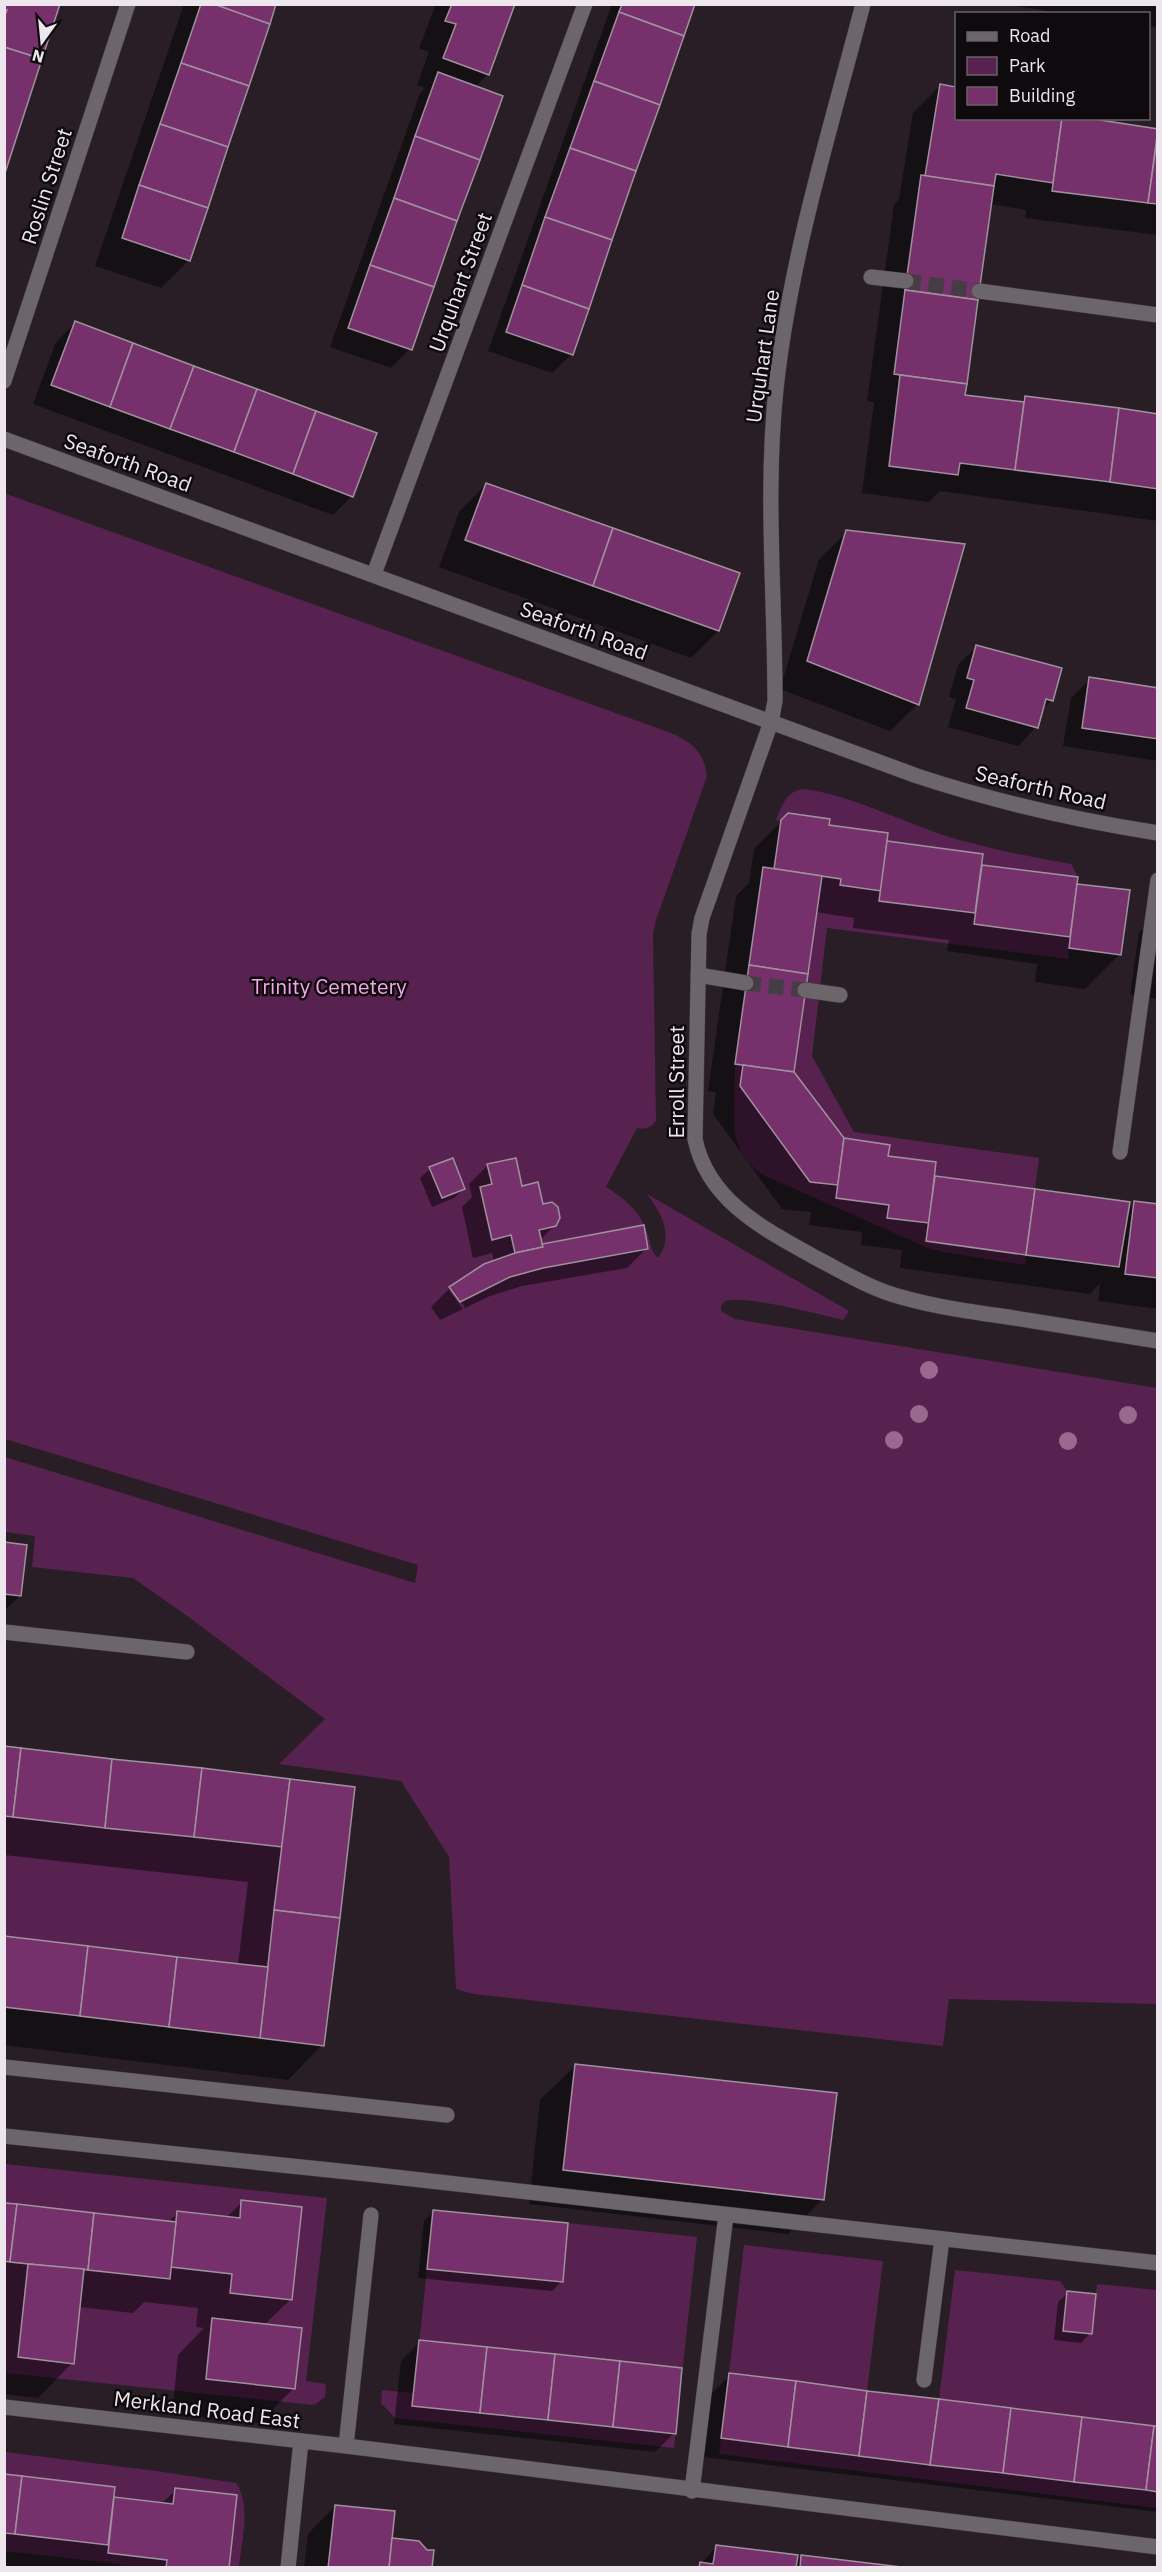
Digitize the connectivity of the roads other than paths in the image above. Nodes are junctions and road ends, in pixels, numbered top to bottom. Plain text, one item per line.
1 (128, 4) edge
2 (585, 4) edge
3 (862, 4) edge
4 (871, 278) dead end
5 (906, 281) tunnel mouth
6 (979, 291) tunnel mouth
7 (1158, 315) edge
8 (4, 381) edge
9 (4, 439) edge
10 (374, 574) junction
11 (771, 722) junction
12 (1158, 833) edge
13 (1158, 880) edge
14 (698, 975) junction
15 (746, 983) tunnel mouth
16 (806, 990) tunnel mouth
17 (840, 995) dead end
18 (1120, 1152) dead end
19 (1158, 1341) edge
20 (4, 1632) edge
21 (187, 1652) dead end
22 (4, 2067) edge
23 (447, 2115) dead end
24 (4, 2136) edge
25 (371, 2215) dead end
26 (726, 2215) junction
27 (942, 2239) junction
28 (1158, 2263) edge
29 (924, 2380) dead end
30 (4, 2407) edge
31 (301, 2441) junction
32 (346, 2446) junction
33 (692, 2491) junction
34 (1158, 2547) edge
35 (288, 2568) edge

1 - 8 street, Roslin Street
2 - 10 street, Urquhart Street
3 - 11 street, Urquhart Lane
4 - 5 street
6 - 7 street
9 - 10 street, Seaforth Road
10 - 11 street, Seaforth Road
11 - 12 street, Seaforth Road
11 - 14 street, Erroll Street
13 - 18 street
14 - 15 street
14 - 19 street, Erroll Street
16 - 17 street
20 - 21 street
22 - 23 street
24 - 26 street
25 - 32 street
26 - 27 street
26 - 33 street
27 - 28 street
27 - 29 street
30 - 31 street, Merkland Road East
31 - 32 street, Merkland Road East
31 - 35 street
32 - 33 street, Merkland Road East
33 - 34 street, Merkland Road East

